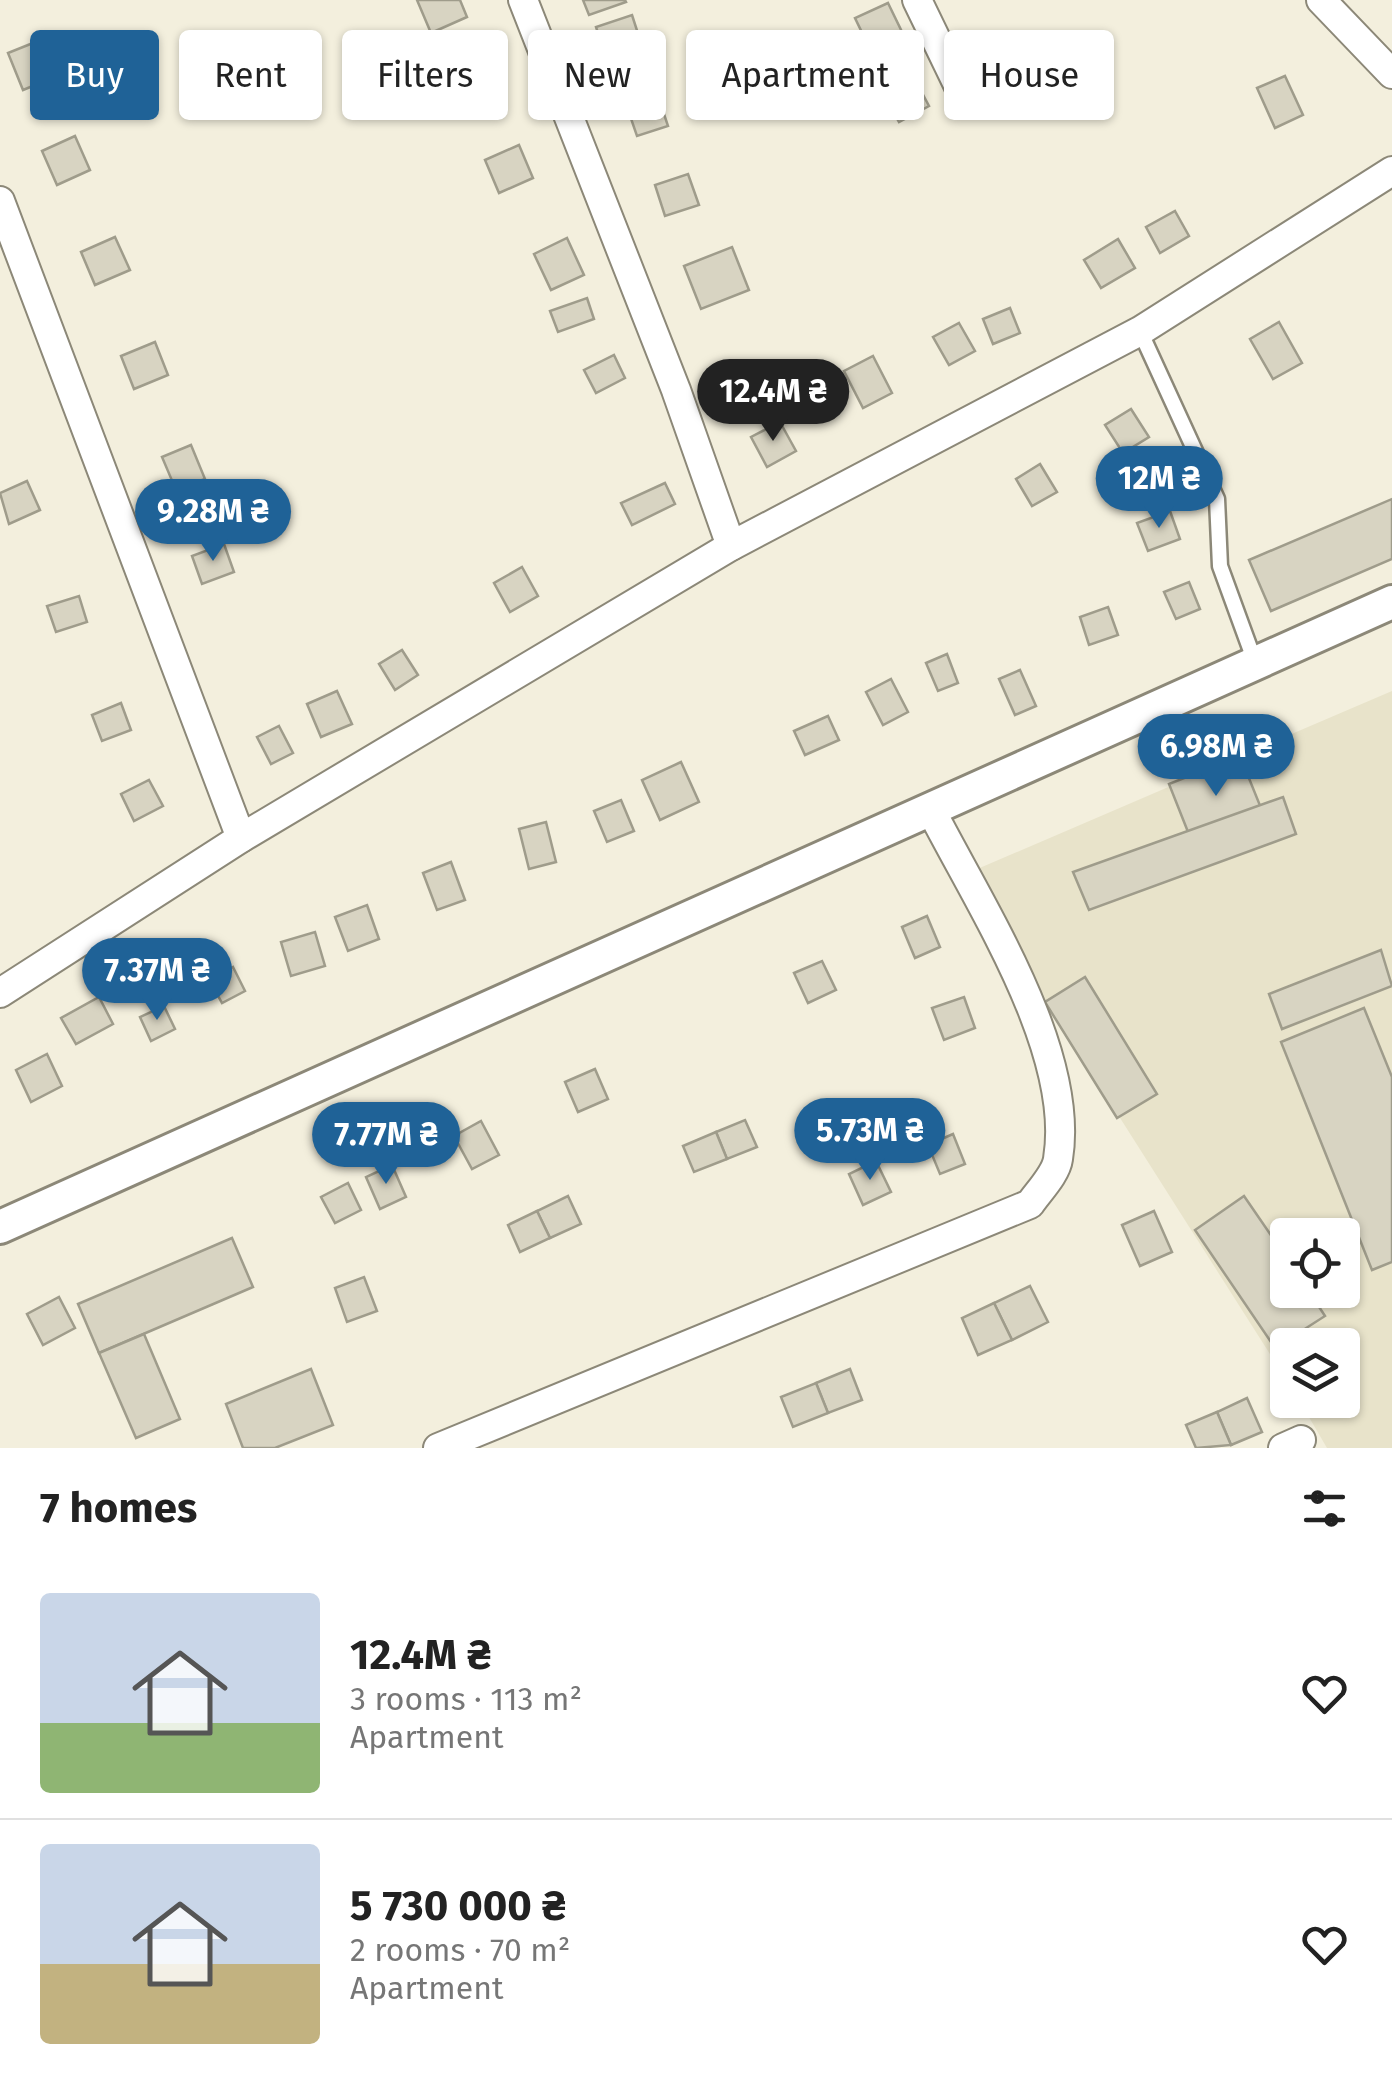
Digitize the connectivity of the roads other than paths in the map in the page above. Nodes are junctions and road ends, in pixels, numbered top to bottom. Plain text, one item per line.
1 (523, 0) edge
2 (917, 0) edge
3 (1321, 0) edge
4 (944, 56) edge
5 (1392, 74) edge
6 (1392, 171) edge
7 (0, 201) edge
8 (1140, 331) junction
9 (731, 546) junction
10 (1392, 602) edge
11 (1255, 663) junction
12 (930, 808) junction
13 (241, 838) junction
14 (0, 993) edge
15 (0, 1227) edge
16 (483, 1439) edge
17 (438, 1448) edge

1 - 9 street
2 - 4 street
3 - 5 street
6 - 8 street
7 - 13 street
8 - 9 street
8 - 11 lane
9 - 13 street
10 - 11 street
11 - 12 street
12 - 15 street
12 - 16 street
13 - 14 street
16 - 17 street

